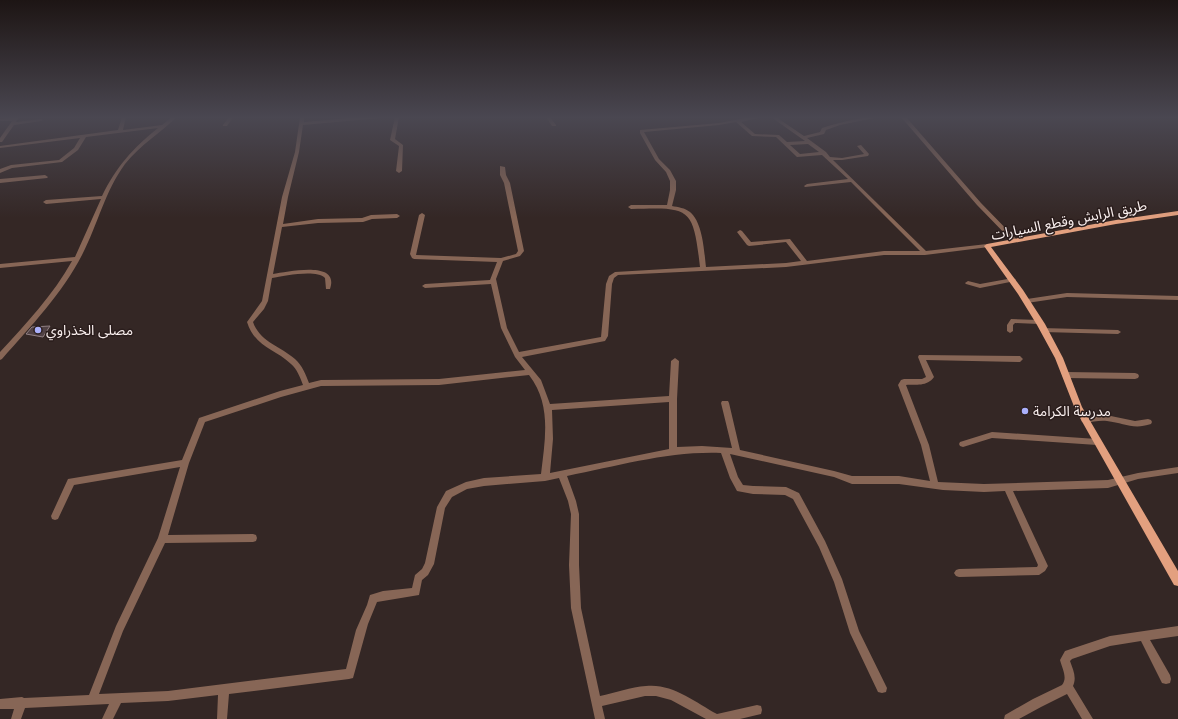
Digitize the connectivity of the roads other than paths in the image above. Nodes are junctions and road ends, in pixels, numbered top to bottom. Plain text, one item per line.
1 (74, 151) edge
2 (136, 151) edge
3 (297, 151) edge
4 (401, 151) edge
5 (652, 151) edge
6 (793, 151) edge
7 (821, 151) edge
8 (863, 151) edge
9 (932, 151) edge
10 (824, 153) junction
11 (830, 158) junction
12 (502, 168) dead end
13 (0, 171) edge
14 (399, 171) dead end
15 (45, 177) dead end
16 (852, 180) junction
17 (0, 181) edge
18 (807, 186) dead end
19 (105, 197) junction
20 (46, 202) dead end
21 (669, 207) junction
22 (631, 208) dead end
23 (1178, 213) edge
24 (422, 215) dead end
25 (397, 216) dead end
26 (279, 226) junction
27 (740, 232) dead end
28 (1015, 241) junction
29 (987, 246) junction
30 (925, 253) junction
31 (76, 259) junction
32 (501, 260) junction
33 (805, 262) junction
34 (0, 266) edge
35 (703, 269) junction
36 (269, 277) junction
37 (1013, 280) junction
38 (494, 282) junction
39 (968, 284) dead end
40 (425, 286) dead end
41 (328, 288) dead end
42 (1178, 298) edge
43 (1027, 301) junction
44 (1039, 322) junction
45 (1043, 330) junction
46 (1010, 331) dead end
47 (1118, 332) dead end
48 (517, 355) junction
49 (0, 357) edge
50 (1020, 359) dead end
51 (675, 361) dead end
52 (531, 372) junction
53 (1066, 375) junction
54 (1135, 376) dead end
55 (307, 387) junction
56 (673, 399) junction
57 (725, 403) dead end
58 (548, 407) junction
59 (1085, 420) junction
60 (1148, 422) dead end
61 (1097, 442) junction
62 (963, 444) dead end
63 (724, 450) junction
64 (673, 451) junction
65 (737, 452) junction
66 (185, 463) junction
67 (1178, 470) edge
68 (562, 474) junction
69 (545, 477) junction
70 (1120, 482) junction
71 (935, 485) junction
72 (1008, 488) junction
73 (55, 516) dead end
74 (253, 538) dead end
75 (162, 539) junction
76 (959, 573) dead end
77 (1178, 581) edge
78 (1178, 631) edge
79 (1143, 636) junction
80 (1166, 679) dead end
81 (1068, 687) junction
82 (882, 688) dead end
83 (224, 690) junction
84 (118, 698) junction
85 (92, 700) junction
86 (22, 702) junction
87 (597, 702) junction
88 (0, 704) edge
89 (757, 710) dead end
90 (16, 719) edge
91 (108, 719) edge
92 (222, 719) edge
93 (600, 719) edge
94 (1009, 719) edge
95 (1088, 719) edge

1 - 13 street
2 - 19 street
3 - 26 street
4 - 14 street
5 - 21 street
6 - 10 street
7 - 10 street
8 - 11 street
9 - 28 street
10 - 11 street
11 - 16 street
12 - 32 street
15 - 17 street
16 - 18 street
16 - 30 street
19 - 20 street
19 - 31 street
21 - 22 street
21 - 35 street
23 - 28 main road, طريق الرابش وقطع السيارات
24 - 32 street
25 - 26 street
26 - 36 street
27 - 33 street
28 - 29 main road, طريق الرابش وقطع السيارات
29 - 30 street
29 - 37 main road, طريق الرابش وقطع السيارات
30 - 33 street
31 - 34 street
31 - 49 street
32 - 38 street
33 - 35 street
35 - 48 street
36 - 41 street
36 - 55 street
37 - 39 street
37 - 43 main road, طريق الرابش وقطع السيارات
38 - 40 street
38 - 48 street
42 - 43 street
43 - 44 main road, طريق الرابش وقطع السيارات
44 - 45 main road, طريق الرابش وقطع السيارات
44 - 46 street
45 - 47 street
45 - 53 main road, طريق الرابش وقطع السيارات
48 - 52 street
50 - 71 street
51 - 56 street
52 - 55 street
52 - 58 street
53 - 54 street
53 - 59 main road, طريق الرابش وقطع السيارات
55 - 66 street
56 - 58 street
56 - 64 street
57 - 65 street
58 - 69 street
59 - 60 street
59 - 61 main road, طريق الرابش وقطع السيارات
61 - 62 street
61 - 70 main road, طريق الرابش وقطع السيارات
63 - 64 street
63 - 65 street
63 - 82 street
64 - 68 street
65 - 71 street
66 - 73 street
66 - 75 street
67 - 70 street
68 - 69 street
68 - 87 street
69 - 83 street
70 - 72 street
70 - 77 main road, طريق الرابش وقطع السيارات
71 - 72 street
72 - 76 street
74 - 75 street
75 - 85 street
78 - 79 street
79 - 80 street
79 - 81 street
81 - 94 street
81 - 95 street
83 - 84 street
83 - 92 street
84 - 85 street
84 - 91 street
85 - 86 street
86 - 88 street
86 - 90 street
87 - 89 street
87 - 93 street

